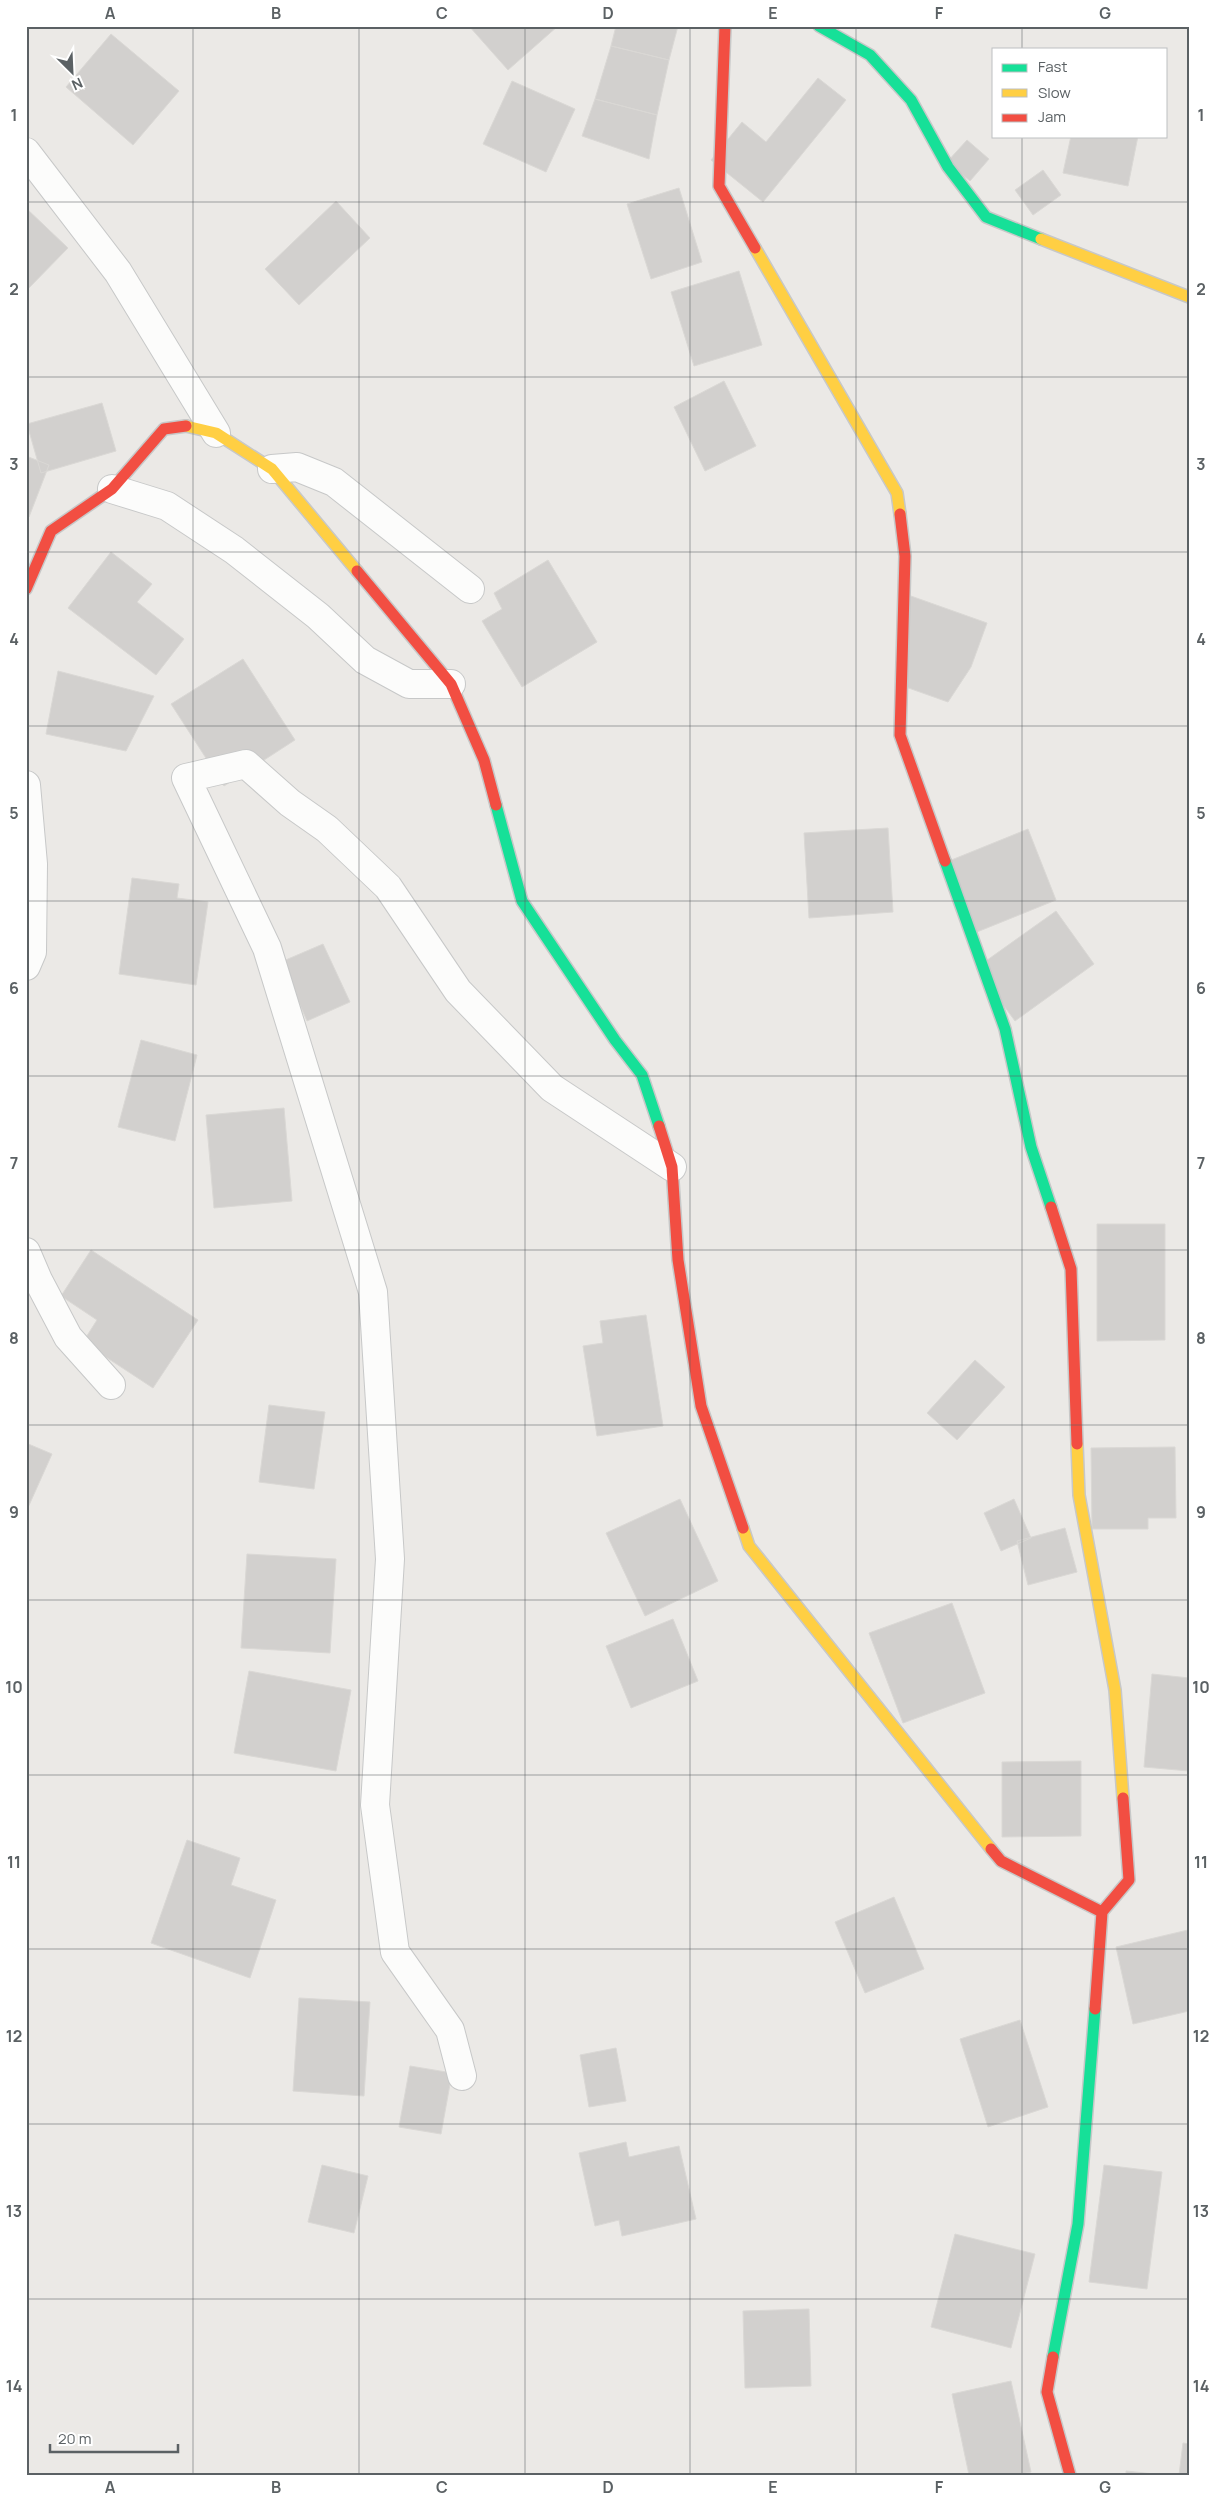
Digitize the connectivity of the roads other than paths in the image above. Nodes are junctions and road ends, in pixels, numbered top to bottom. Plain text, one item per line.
1 (725, 26) edge
2 (818, 26) edge
3 (26, 152) edge
4 (1189, 297) edge
5 (216, 433) junction
6 (272, 469) junction
7 (112, 489) junction
8 (26, 589) edge
9 (470, 589) dead end
10 (451, 684) junction
11 (26, 784) edge
12 (26, 966) edge
13 (672, 1167) junction
14 (26, 1252) edge
15 (111, 1385) dead end
16 (1102, 1912) junction
17 (462, 2076) dead end
18 (1070, 2475) edge

1 - 16 street
2 - 4 street
3 - 5 street
5 - 6 street
5 - 7 street
6 - 9 street
6 - 10 street
7 - 8 street
7 - 10 street
10 - 13 street
11 - 12 street
13 - 16 street
13 - 17 street
14 - 15 street
16 - 18 street

